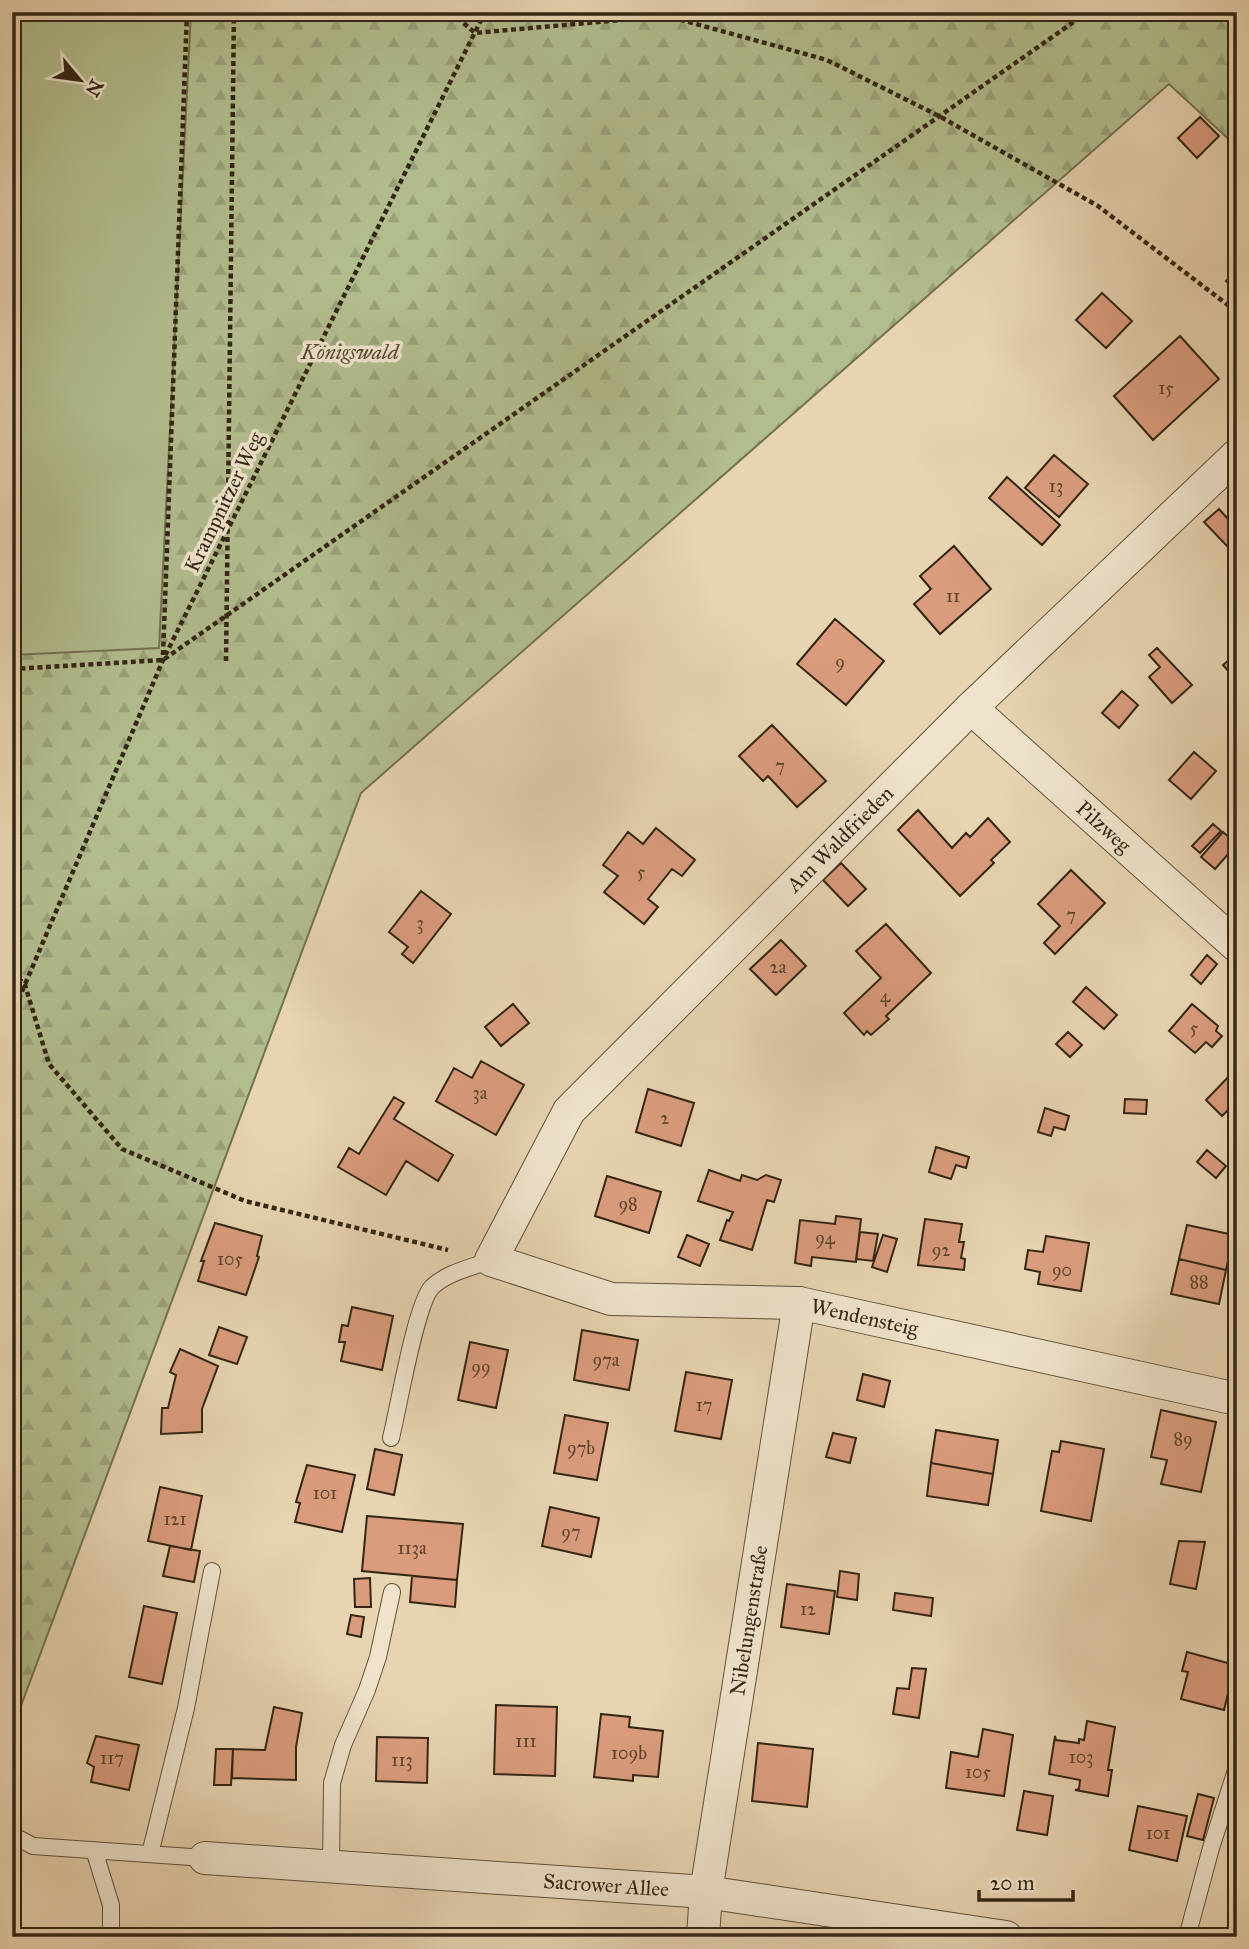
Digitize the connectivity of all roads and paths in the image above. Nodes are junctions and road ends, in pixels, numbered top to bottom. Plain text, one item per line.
1 (187, 12) edge
2 (234, 12) edge
3 (451, 12) edge
4 (485, 12) edge
5 (1088, 12) edge
6 (475, 33) junction
7 (939, 116) junction
8 (1237, 312) edge
9 (1237, 455) edge
10 (228, 530) junction
11 (227, 615) junction
12 (163, 660) junction
13 (226, 661) dead end
14 (12, 669) edge
15 (971, 708) junction
16 (1237, 946) edge
17 (12, 972) edge
18 (26, 985) junction
19 (12, 1015) edge
20 (491, 1260) junction
21 (799, 1303) junction
22 (1237, 1399) edge
23 (391, 1438) dead end
24 (212, 1571) dead end
25 (391, 1592) dead end
26 (1237, 1767) edge
27 (12, 1835) edge
28 (94, 1850) junction
29 (150, 1854) junction
30 (205, 1858) joint
31 (331, 1866) junction
32 (706, 1892) junction
33 (111, 1937) edge
34 (703, 1937) edge
35 (1006, 1937) edge
36 (1187, 1937) edge

1 - 12 path
2 - 10 path
3 - 6 path
4 - 6 path, Krampnitzer Weg
5 - 7 path
6 - 7 path
6 - 10 path, Krampnitzer Weg
7 - 8 path
7 - 11 path
9 - 15 street, Am Waldfrieden
10 - 11 path
10 - 12 path, Krampnitzer Weg
11 - 12 path
11 - 13 path
12 - 14 path
12 - 18 path, Krampnitzer Weg
15 - 16 street, Pilzweg
15 - 20 street, Am Waldfrieden
17 - 18 path
18 - 19 path, Krampnitzer Weg
18 - 20 path
20 - 21 street, Wendensteig
20 - 23 lane
21 - 22 street, Wendensteig
21 - 32 street, Nibelungenstraße
24 - 29 lane
25 - 31 lane
26 - 36 lane
27 - 28 lane
28 - 29 lane
28 - 33 lane
29 - 30 lane
30 - 31 street, Sacrower Allee
31 - 32 street, Sacrower Allee
32 - 34 street, Nibelungenstraße
32 - 35 street, Sacrower Allee

